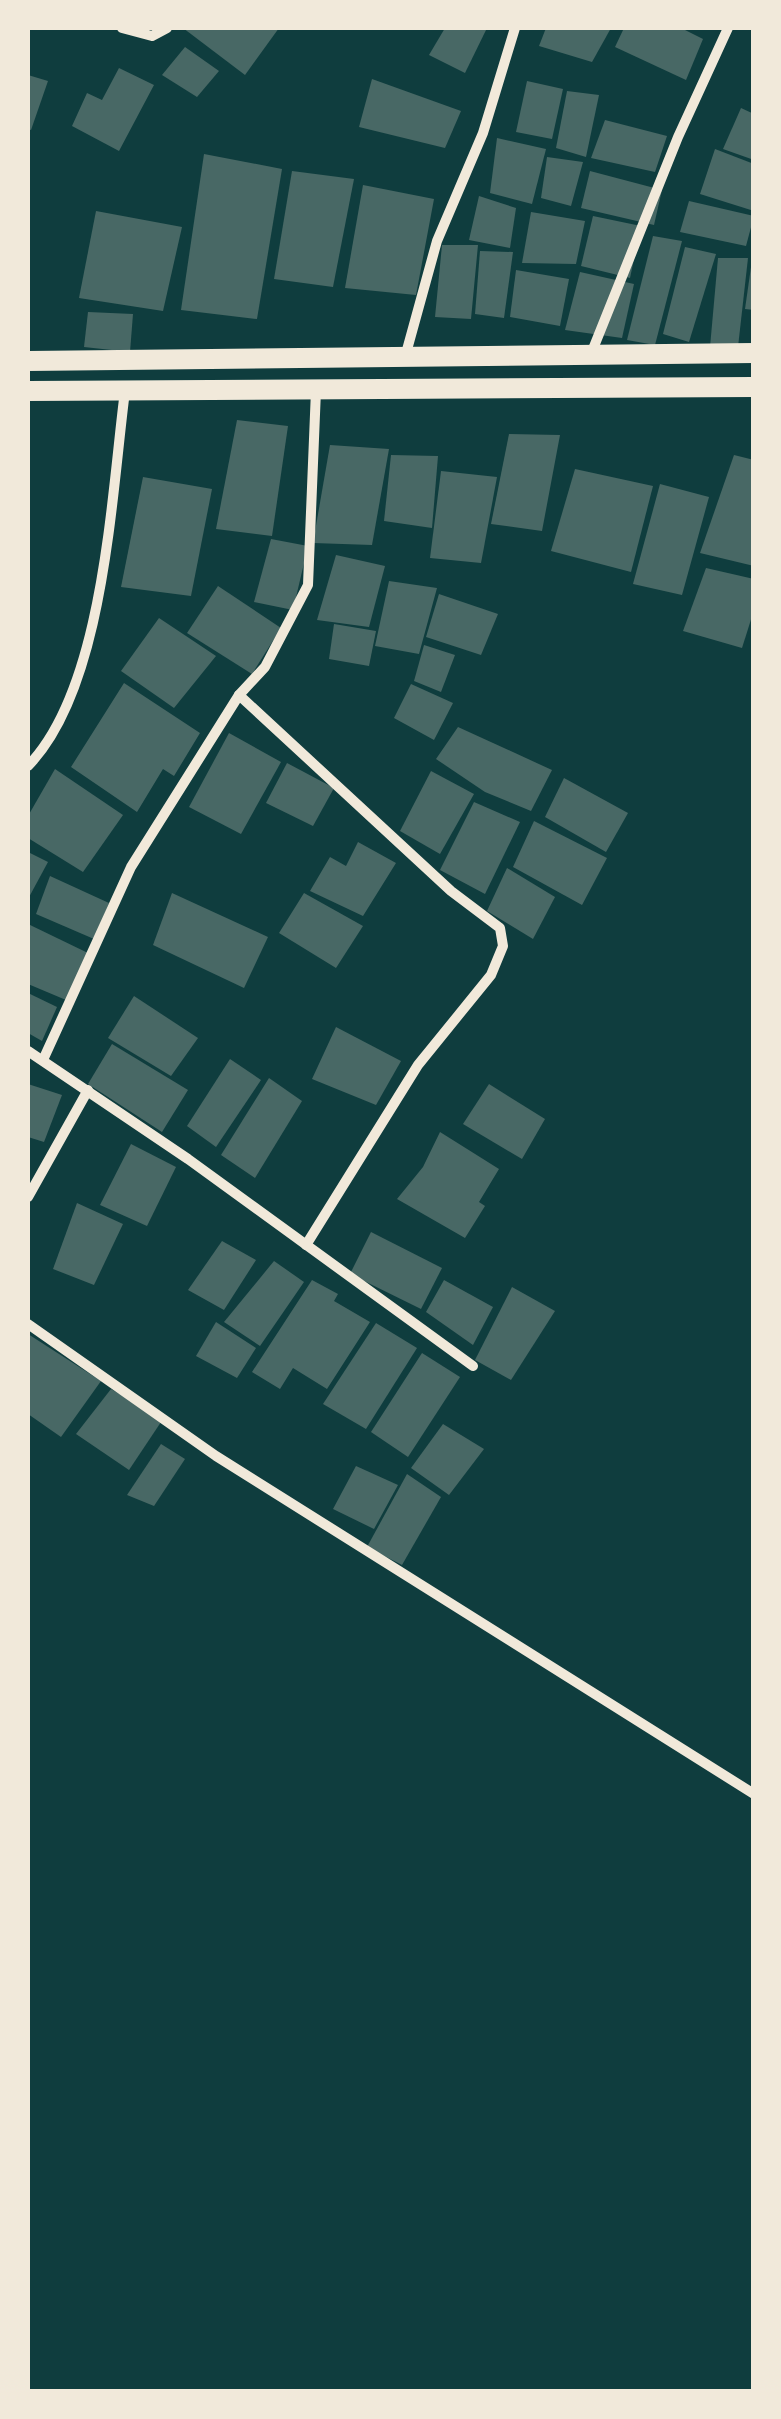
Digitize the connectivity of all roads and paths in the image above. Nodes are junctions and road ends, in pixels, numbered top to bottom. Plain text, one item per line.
1 (122, 28) edge
2 (168, 28) edge
3 (515, 28) edge
4 (728, 28) edge
5 (754, 353) edge
6 (590, 355) junction
7 (405, 357) junction
8 (28, 361) edge
9 (754, 387) edge
10 (316, 389) junction
11 (125, 390) junction
12 (28, 392) edge
13 (239, 695) junction
14 (28, 766) edge
15 (28, 1050) edge
16 (43, 1060) junction
17 (88, 1090) junction
18 (28, 1197) edge
19 (306, 1245) junction
20 (28, 1324) edge
21 (473, 1366) dead end
22 (754, 1794) edge

1 - 2 street
3 - 7 street
4 - 6 street
5 - 6 main road
6 - 7 main road
7 - 8 main road
9 - 10 main road
10 - 11 main road
10 - 13 street
11 - 12 main road
11 - 14 street
13 - 16 street
13 - 19 street
15 - 16 street
16 - 17 street
17 - 18 street
17 - 19 street
19 - 21 street
20 - 22 street

